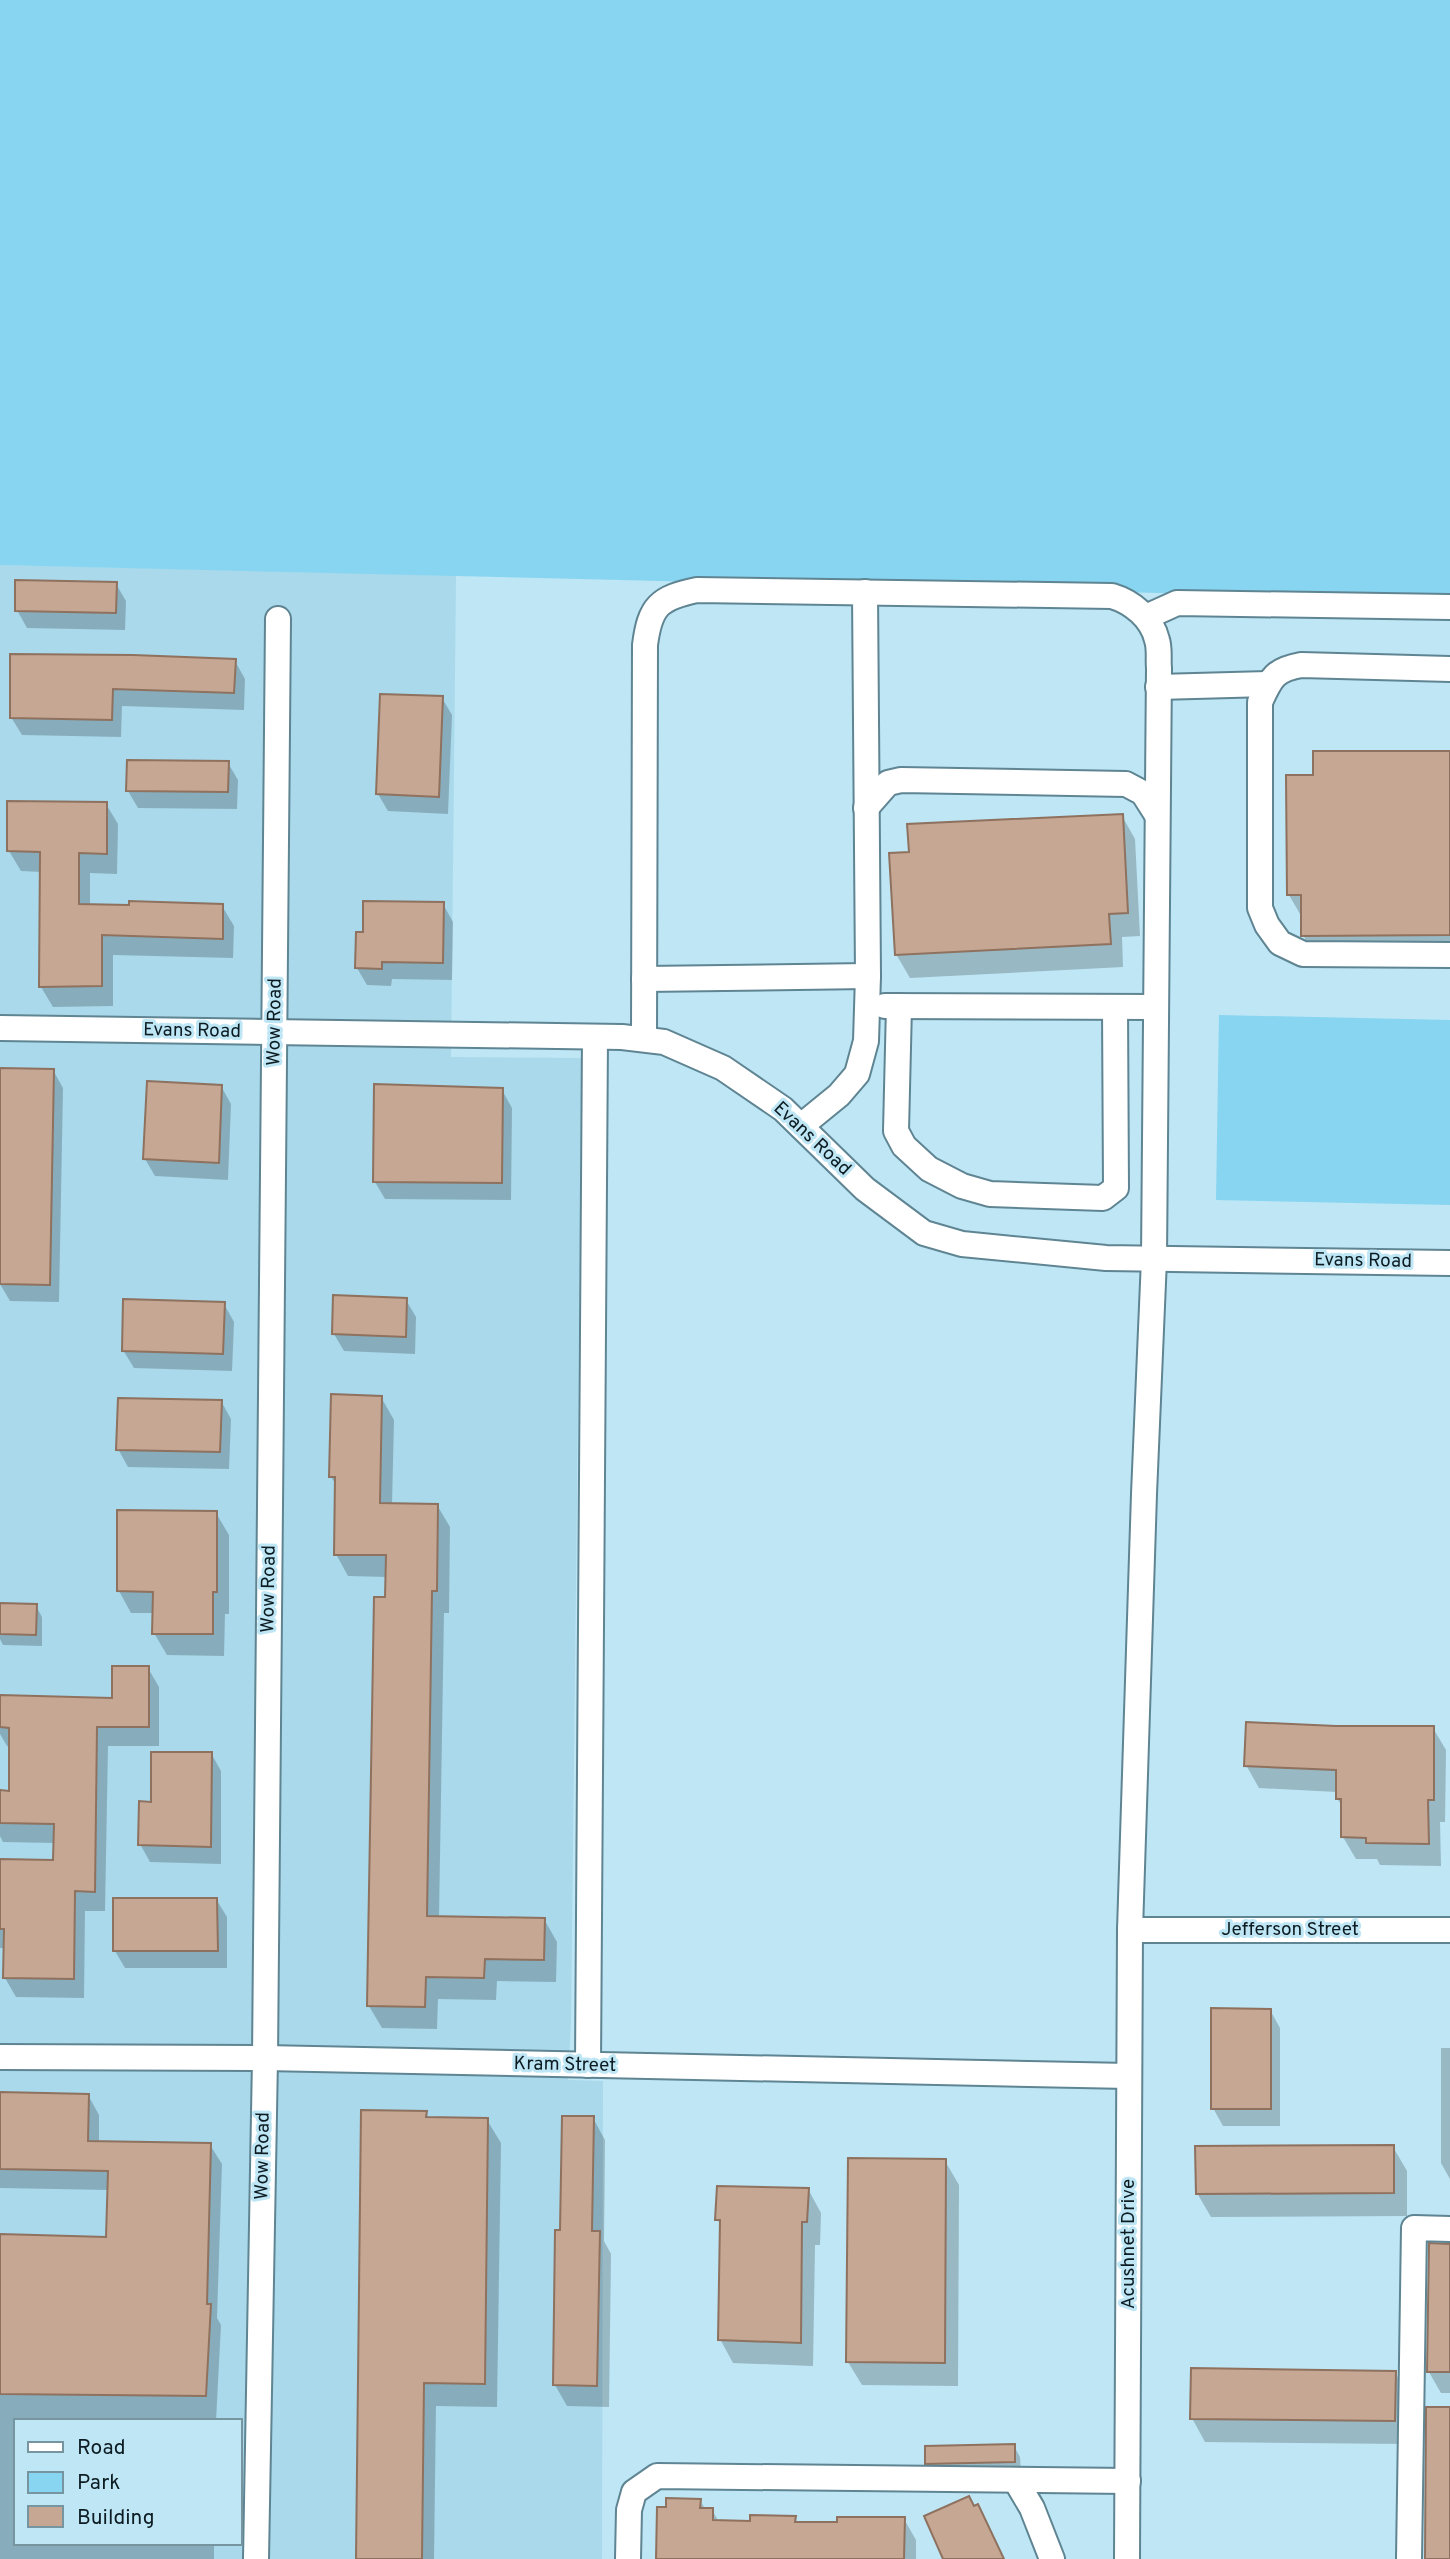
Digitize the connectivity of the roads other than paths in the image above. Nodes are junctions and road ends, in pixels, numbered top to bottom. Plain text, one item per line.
1 (864, 592) junction
2 (1450, 607) edge
3 (1146, 617) junction
4 (278, 619) dead end
5 (1450, 669) edge
6 (1268, 684) junction
7 (1158, 687) junction
8 (866, 808) junction
9 (1157, 815) junction
10 (1450, 956) edge
11 (868, 976) junction
12 (644, 979) junction
13 (867, 1006) junction
14 (899, 1006) junction
15 (1115, 1006) junction
16 (1155, 1007) junction
17 (0, 1028) edge
18 (274, 1032) junction
19 (595, 1037) junction
20 (644, 1039) junction
21 (801, 1126) junction
22 (1154, 1259) junction
23 (1450, 1263) edge
24 (1130, 1930) junction
25 (1450, 1930) edge
26 (0, 2057) edge
27 (265, 2059) junction
28 (588, 2065) junction
29 (1129, 2076) junction
30 (1450, 2228) edge
31 (1016, 2481) junction
32 (1128, 2481) junction
33 (256, 2559) edge
34 (628, 2559) edge
35 (1052, 2559) edge
36 (1127, 2559) edge
37 (1409, 2559) edge

1 - 3 street
1 - 8 street
1 - 12 street
2 - 3 street
3 - 7 street, Acushnet Drive
4 - 18 street, Wow Road
5 - 6 street
6 - 7 street
6 - 10 street
7 - 9 street, Acushnet Drive
8 - 9 street
8 - 11 street
9 - 16 street, Acushnet Drive
11 - 12 street
11 - 13 street
12 - 20 street
13 - 14 street
13 - 21 street
14 - 15 street
14 - 15 street
15 - 16 street
16 - 22 street, Acushnet Drive
17 - 18 street, Evans Road
18 - 19 street, Evans Road
18 - 27 street, Wow Road
19 - 20 street, Evans Road
19 - 28 street
20 - 21 street, Evans Road
21 - 22 street, Evans Road
22 - 23 street, Evans Road
22 - 24 street, Acushnet Drive
24 - 25 street, Jefferson Street
24 - 29 street, Acushnet Drive
26 - 27 street, Kram Street
27 - 28 street, Kram Street
27 - 33 street, Wow Road
28 - 29 street, Kram Street
29 - 32 street, Acushnet Drive
30 - 37 street
31 - 32 street
31 - 34 street
31 - 35 street
32 - 36 street, Acushnet Drive

